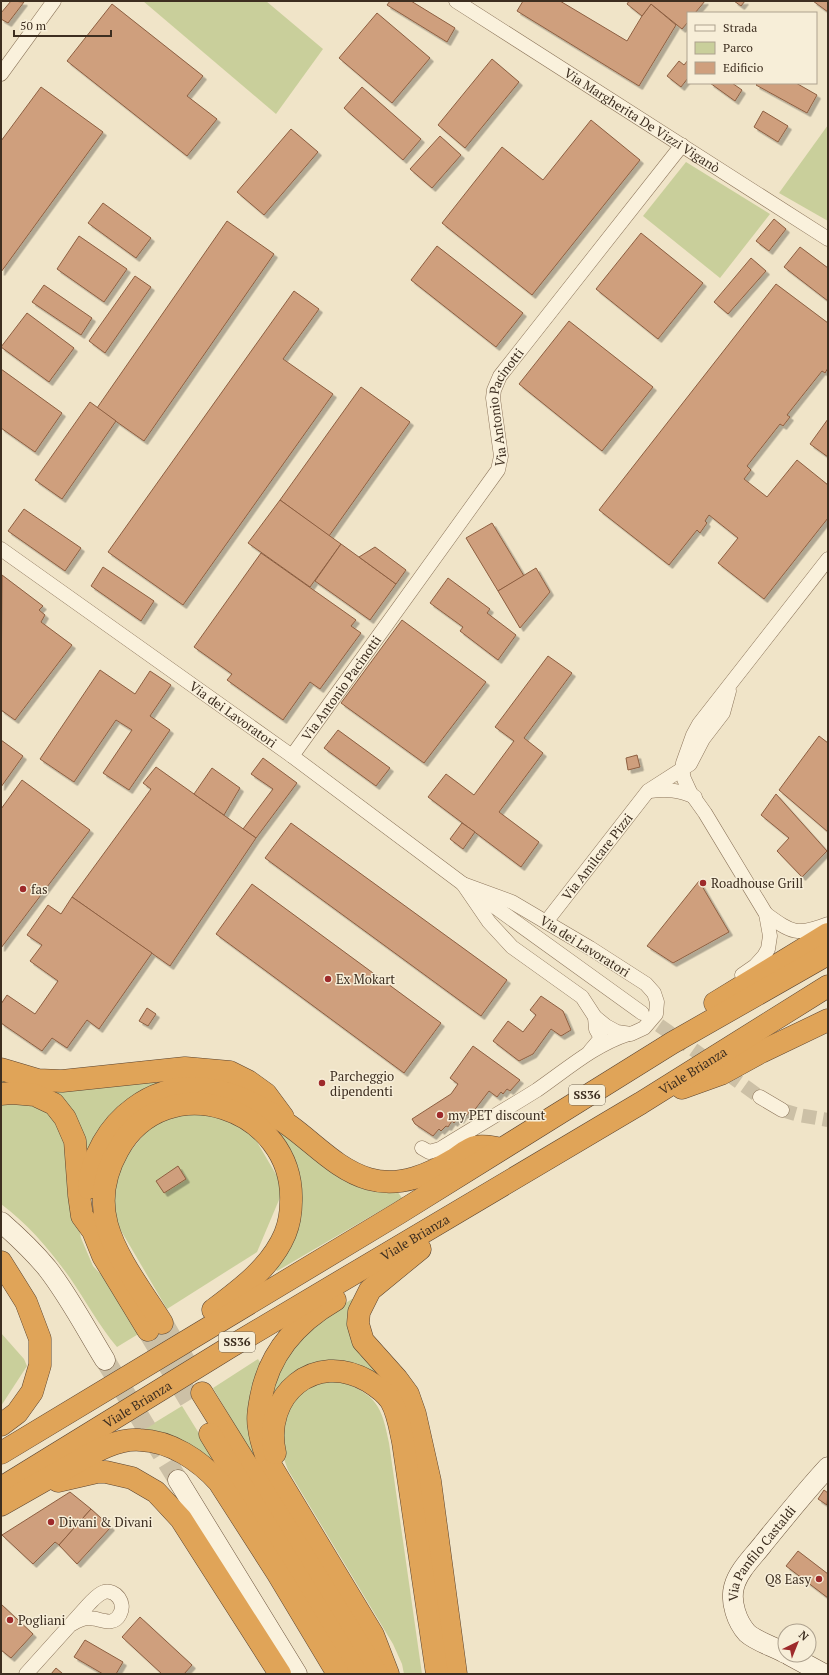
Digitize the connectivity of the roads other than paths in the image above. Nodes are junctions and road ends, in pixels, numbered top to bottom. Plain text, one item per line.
1 (54, 1) edge
2 (456, 1) edge
3 (1, 74) edge
4 (682, 145) junction
5 (828, 239) edge
6 (1, 549) edge
7 (828, 559) edge
8 (292, 756) junction
9 (686, 767) junction
10 (648, 791) junction
11 (695, 797) junction
12 (463, 884) junction
13 (766, 914) junction
14 (546, 922) junction
15 (828, 924) edge
16 (828, 934) edge
17 (828, 954) edge
18 (828, 986) edge
19 (828, 999) edge
20 (718, 1000) junction
21 (642, 1013) tunnel mouth
22 (595, 1017) junction
23 (775, 1019) junction
24 (828, 1020) edge
25 (631, 1034) junction
26 (672, 1043) junction
27 (588, 1054) junction
28 (1, 1069) edge
29 (1, 1094) edge
30 (760, 1097) tunnel mouth
31 (641, 1103) junction
32 (782, 1110) tunnel mouth
33 (289, 1126) junction
34 (422, 1148) dead end
35 (502, 1148) junction
36 (476, 1202) junction
37 (1, 1222) edge
38 (93, 1231) junction
39 (420, 1249) junction
40 (1, 1262) edge
41 (105, 1360) tunnel mouth
42 (145, 1366) junction
43 (1, 1425) edge
44 (1, 1453) edge
45 (828, 1467) edge
46 (828, 1473) edge
47 (178, 1480) tunnel mouth
48 (288, 1492) junction
49 (1, 1499) edge
50 (72, 1624) dead end
51 (777, 1648) edge
52 (777, 1649) edge
53 (804, 1663) edge
54 (26, 1674) edge
55 (280, 1674) edge
56 (297, 1674) edge
57 (338, 1674) edge
58 (357, 1674) edge
59 (377, 1674) edge
60 (388, 1674) edge
61 (437, 1674) edge
62 (456, 1674) edge
63 (824, 1674) edge

1 - 3 street
2 - 4 street, Via Margherita De Vizzi Viganò
4 - 5 street, Via Margherita De Vizzi Viganò
4 - 8 street, Via Antonio Pacinotti
6 - 8 street, Via dei Lavoratori
7 - 9 street
8 - 12 street, Via dei Lavoratori
9 - 10 street, Via Amilcare Pizzi
9 - 11 street
10 - 11 street
10 - 14 street, Via Amilcare Pizzi
11 - 13 street
12 - 14 street, Via dei Lavoratori
12 - 21 street, Via dei Lavoratori
12 - 22 street, Via dei Lavoratori
13 - 15 street
13 - 20 street
14 - 25 street, Via dei Lavoratori
16 - 20 highway
17 - 26 highway, SS36
18 - 23 highway, Viale Brianza / SS36
19 - 23 highway
20 - 26 highway
22 - 25 street, Via dei Lavoratori
22 - 27 street, Via dei Lavoratori
23 - 31 highway, Viale Brianza / SS36
24 - 31 highway
25 - 27 street, Via dei Lavoratori
26 - 35 highway, SS36
27 - 34 street, Via dei Lavoratori
28 - 33 highway
29 - 38 highway
30 - 32 street
31 - 36 highway, Viale Brianza / SS36
33 - 35 highway
33 - 38 highway
35 - 42 highway, SS36
36 - 39 highway
36 - 49 highway, Viale Brianza / SS36
37 - 41 street
38 - 42 highway
39 - 48 highway
39 - 62 highway
40 - 43 highway
42 - 44 highway, SS36
45 - 52 street, Via Panfilo Castaldi
46 - 51 street, Via Panfilo Castaldi
47 - 56 street
48 - 60 highway
48 - 61 highway
49 - 55 highway
49 - 57 highway
50 - 54 street
53 - 63 street
58 - 59 highway

